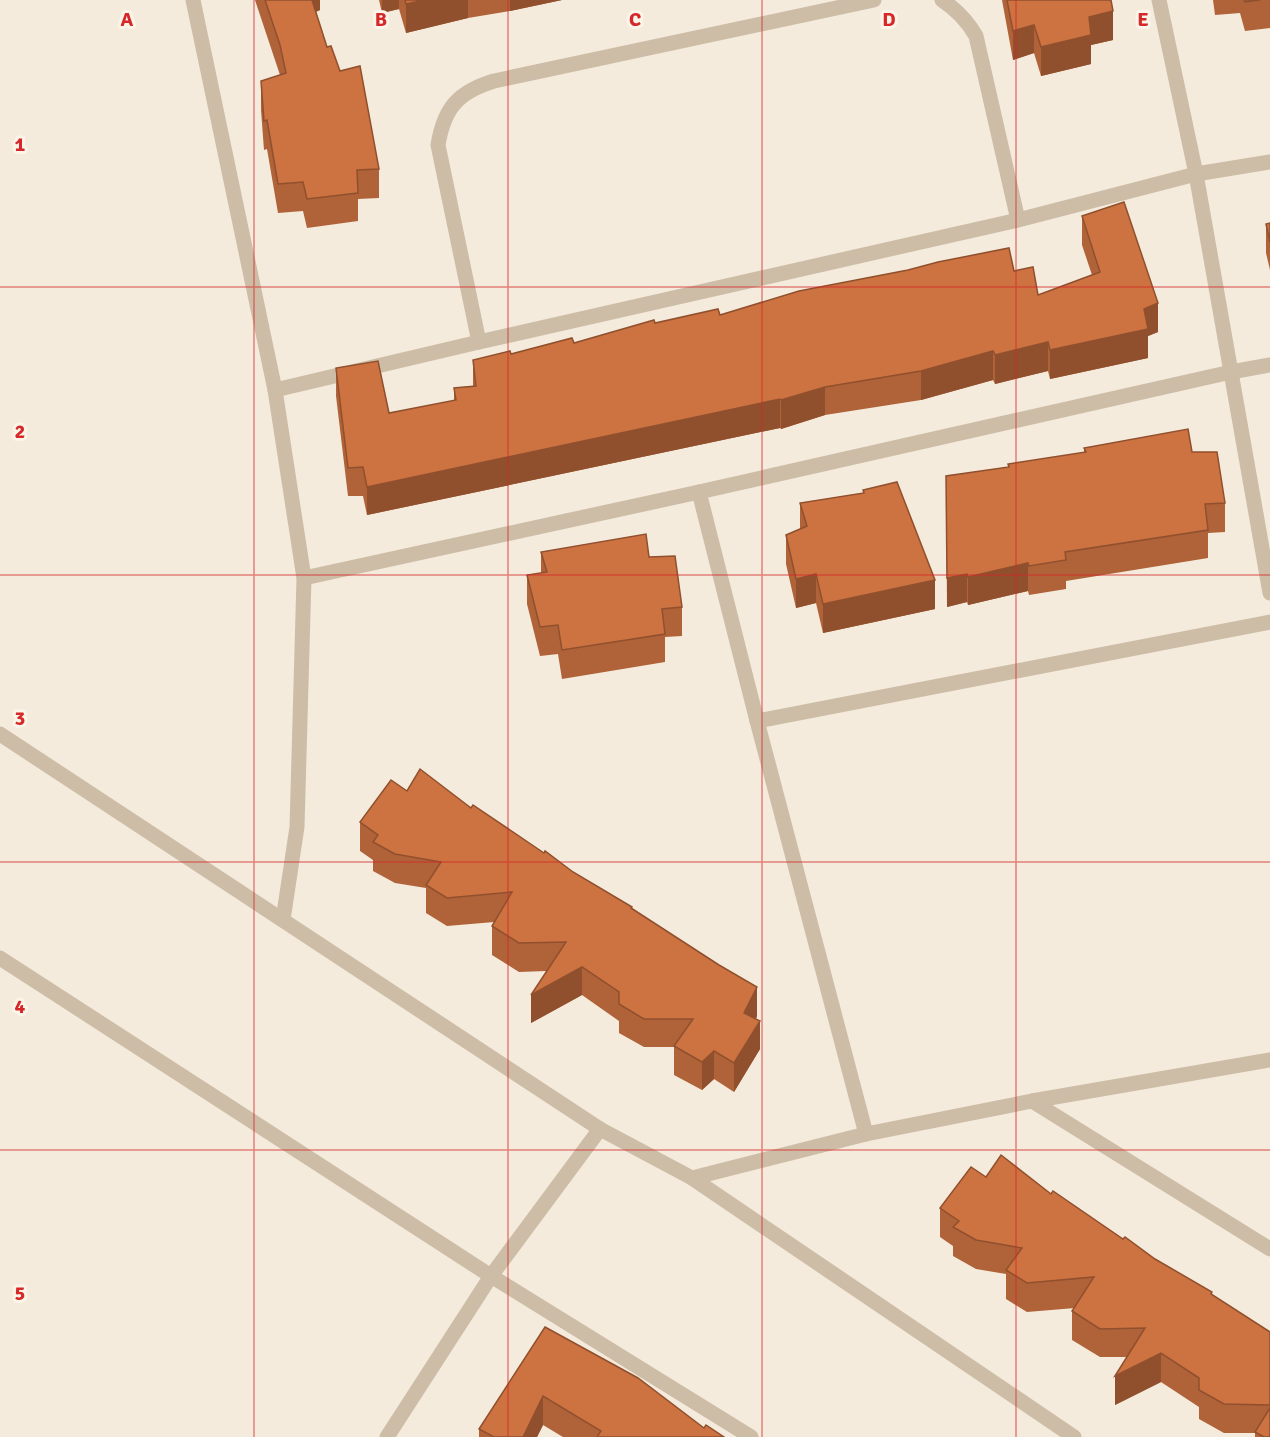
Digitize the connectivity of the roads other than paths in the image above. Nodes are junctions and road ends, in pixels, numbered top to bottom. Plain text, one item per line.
1 (193, 0) edge
2 (874, 0) edge
3 (942, 0) edge
4 (1159, 0) edge
5 (1270, 162) edge
6 (1196, 174) junction
7 (1018, 220) junction
8 (479, 342) junction
9 (1270, 365) edge
10 (1231, 372) junction
11 (275, 390) junction
12 (699, 492) junction
13 (304, 578) junction
14 (1270, 593) edge
15 (1270, 622) edge
16 (757, 721) junction
17 (0, 734) edge
18 (283, 920) junction
19 (0, 958) edge
20 (1270, 1060) edge
21 (1032, 1101) junction
22 (600, 1129) junction
23 (866, 1134) junction
24 (692, 1178) junction
25 (1270, 1249) edge
26 (491, 1276) junction
27 (387, 1437) edge
28 (751, 1437) edge
29 (1074, 1437) edge

1 - 11 street
2 - 8 street
3 - 7 street
4 - 6 street
5 - 6 street
6 - 7 street
6 - 10 street
7 - 8 street
8 - 11 street
9 - 10 street
10 - 12 street
10 - 14 street
11 - 13 street
12 - 13 street
12 - 16 street
13 - 18 street
15 - 16 street
16 - 23 street
17 - 18 street
18 - 22 street
19 - 26 street
20 - 21 street
21 - 23 street
21 - 25 street
22 - 24 street
22 - 26 street
23 - 24 street
24 - 29 street
26 - 27 street
26 - 28 street

